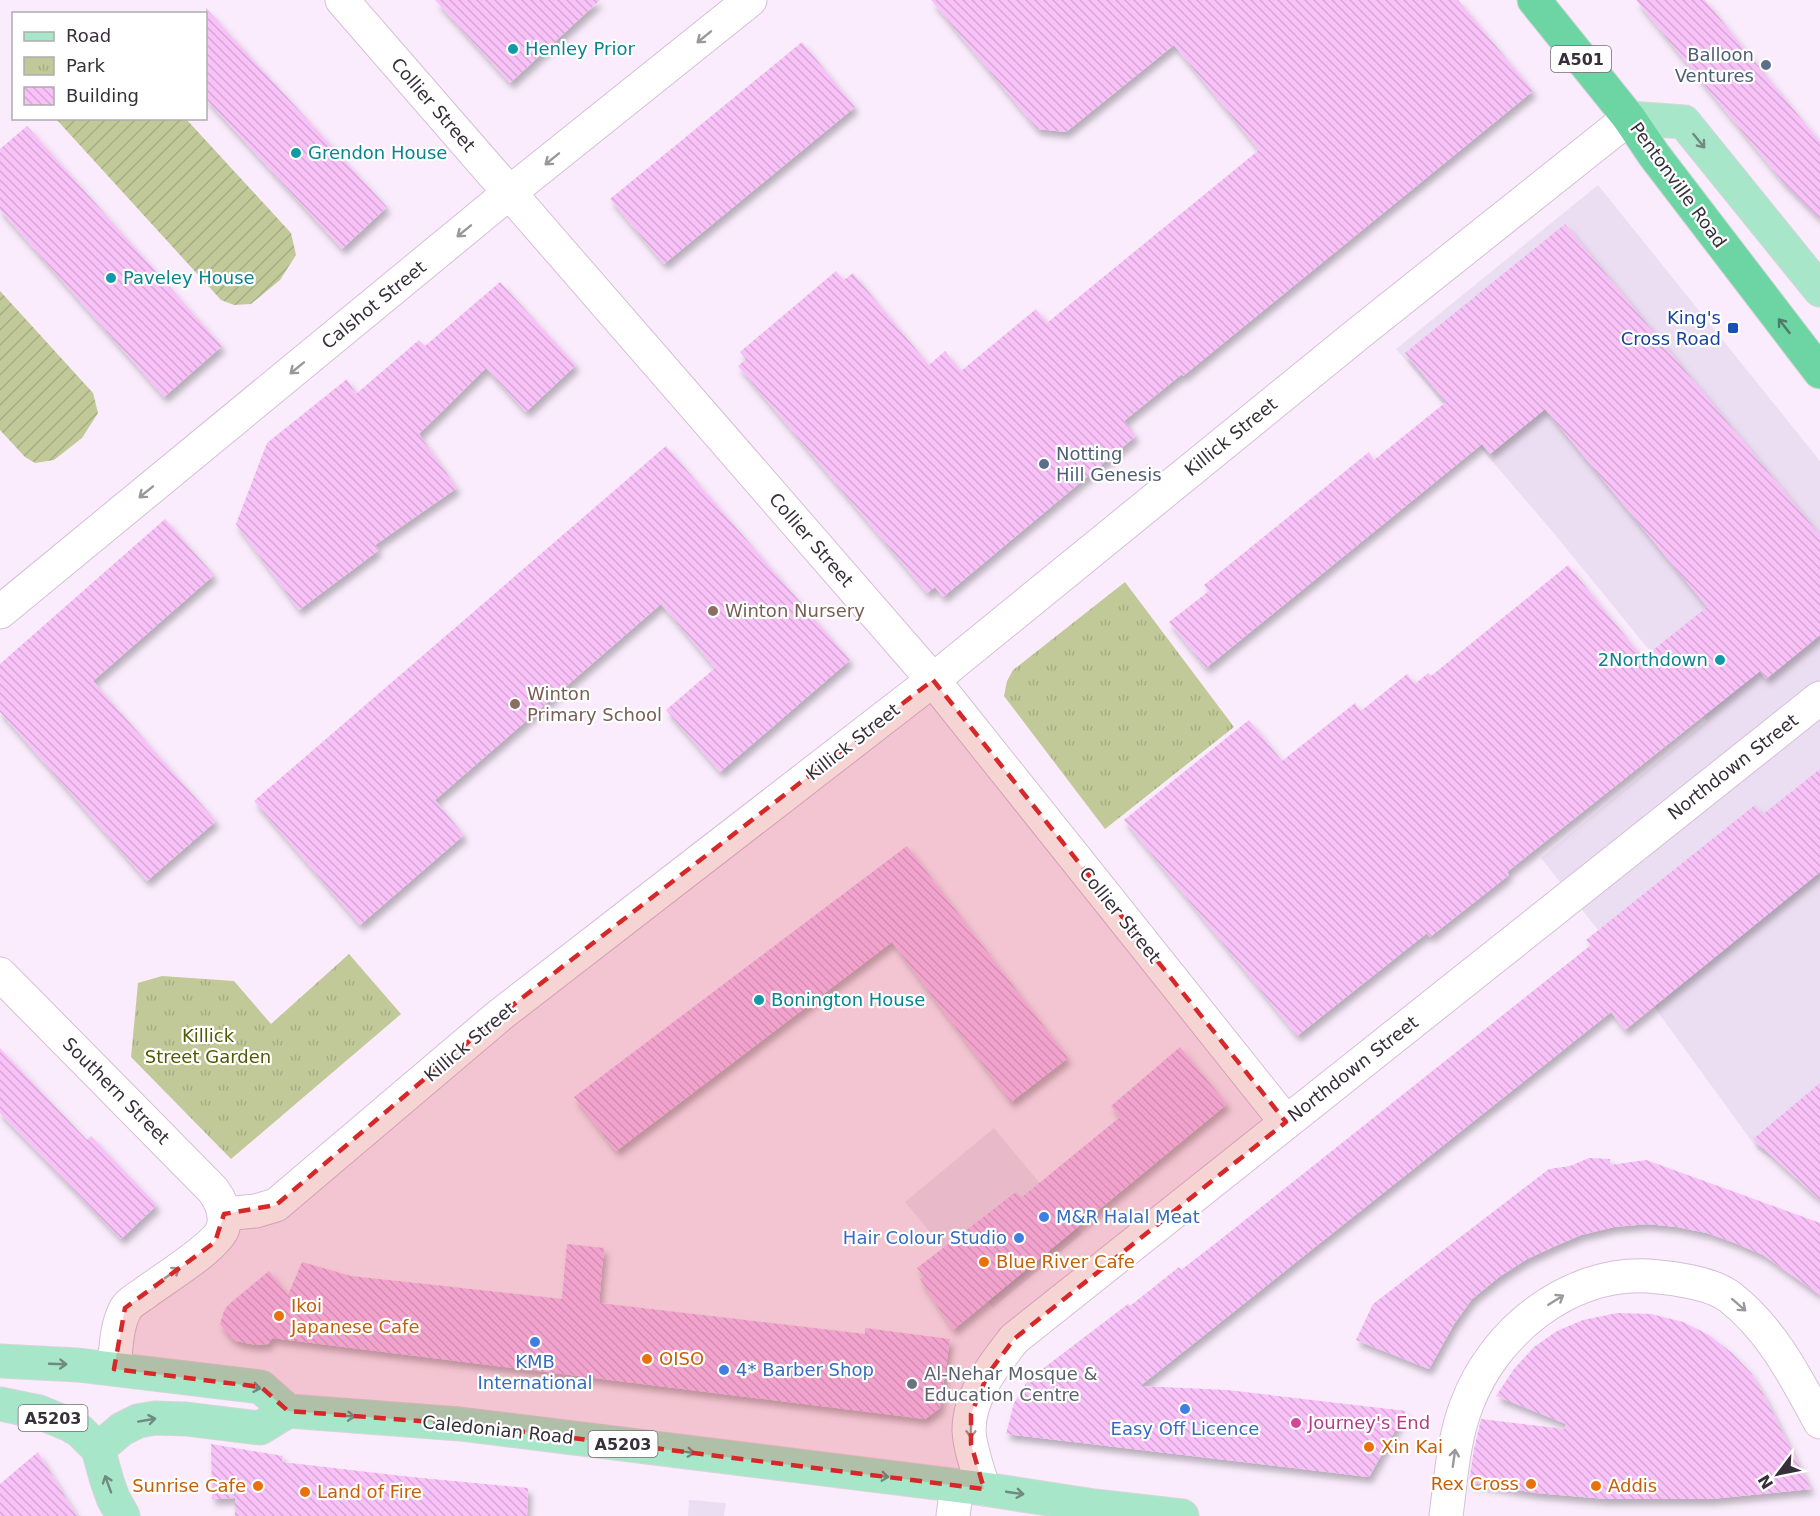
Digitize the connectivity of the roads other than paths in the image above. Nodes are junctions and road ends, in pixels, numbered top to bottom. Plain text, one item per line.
1 (342, 0) edge
2 (750, 0) edge
3 (1534, 0) edge
4 (1629, 118) junction
5 (509, 193) junction
6 (1820, 290) edge
7 (1820, 372) edge
8 (0, 612) edge
9 (933, 680) junction
10 (1820, 698) edge
11 (0, 974) edge
12 (1286, 1122) junction
13 (224, 1214) junction
14 (0, 1361) edge
15 (114, 1369) junction
16 (0, 1404) edge
17 (288, 1411) junction
18 (1820, 1422) edge
19 (98, 1449) junction
20 (965, 1497) edge
21 (123, 1516) edge
22 (1182, 1516) edge
23 (1446, 1516) edge

1 - 5 street, Collier Street
2 -> 5 street, Calshot Street
3 - 4 highway, Pentonville Road / A501
4 -> 6 main road
7 -> 4 highway, Pentonville Road / A501
4 - 9 street, Killick Street
5 -> 8 street, Calshot Street
5 - 9 street, Collier Street
9 - 12 street, Collier Street
9 - 13 street, Killick Street
10 - 12 street, Northdown Street
11 - 13 street, Southern Street
12 -> 20 street, Northdown Street
15 -> 13 street
14 -> 15 main road
15 -> 17 main road
16 - 19 main road, A5203
19 -> 17 main road, A5203
17 -> 20 main road, Caledonian Road / A5203
23 -> 18 street
21 -> 19 main road, A5203
20 -> 22 main road, Caledonian Road / A5203

